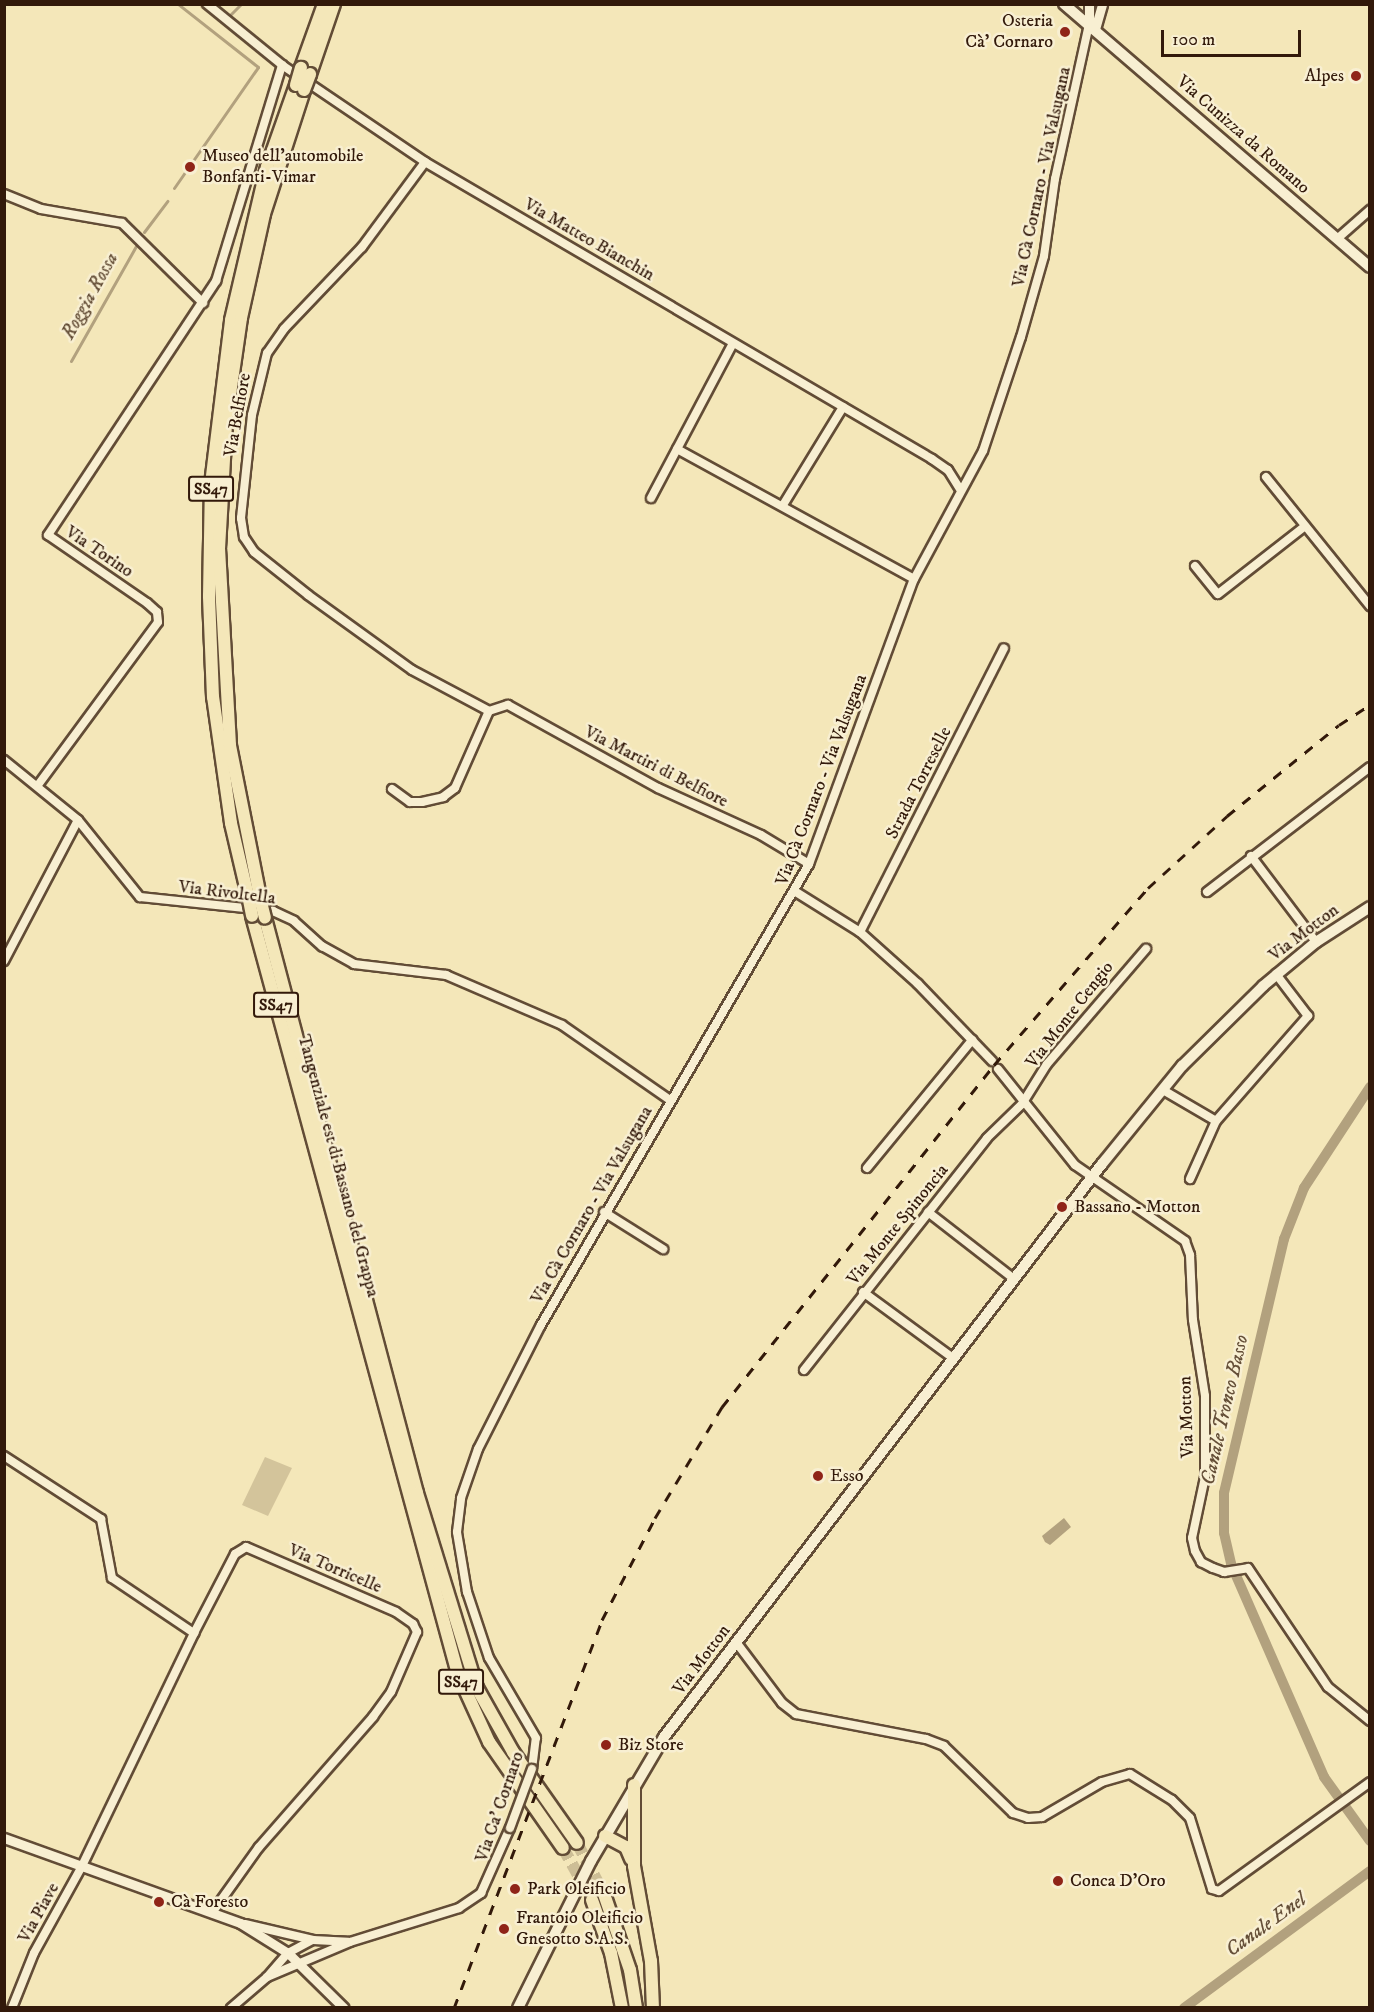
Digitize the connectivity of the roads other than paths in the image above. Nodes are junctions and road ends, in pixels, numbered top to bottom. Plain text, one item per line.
1 (207, 4) edge
2 (324, 4) edge
3 (334, 4) edge
4 (1088, 4) edge
5 (1102, 4) edge
6 (1068, 7) edge
7 (1092, 27) junction
8 (282, 65) junction
9 (305, 71) junction
10 (425, 162) junction
11 (4, 195) edge
12 (1370, 210) edge
13 (1338, 238) junction
14 (1370, 267) edge
15 (203, 303) junction
16 (734, 343) junction
17 (843, 407) junction
18 (677, 449) junction
19 (1266, 477) dead end
20 (960, 489) junction
21 (651, 498) dead end
22 (783, 505) junction
23 (1305, 526) junction
24 (1195, 566) dead end
25 (914, 579) junction
26 (1370, 606) edge
27 (1004, 648) dead end
28 (489, 711) junction
29 (4, 760) edge
30 (1370, 767) edge
31 (38, 785) junction
32 (392, 789) dead end
33 (78, 820) junction
34 (1251, 856) junction
35 (809, 864) junction
36 (796, 892) junction
37 (1207, 892) dead end
38 (1370, 906) edge
39 (860, 932) junction
40 (1316, 942) junction
41 (1146, 949) dead end
42 (4, 961) edge
43 (1276, 974) junction
44 (972, 1040) junction
45 (992, 1061) dead end
46 (998, 1070) dead end
47 (1162, 1090) junction
48 (670, 1100) junction
49 (1022, 1104) junction
50 (1216, 1121) junction
51 (867, 1168) dead end
52 (1094, 1177) junction
53 (1190, 1179) dead end
54 (604, 1212) junction
55 (927, 1212) junction
56 (345, 1239) junction
57 (663, 1250) dead end
58 (1014, 1279) junction
59 (863, 1292) junction
60 (953, 1358) junction
61 (804, 1370) dead end
62 (4, 1456) edge
63 (461, 1498) joint
64 (194, 1633) junction
65 (736, 1642) junction
66 (1370, 1721) edge
67 (1370, 1782) edge
68 (634, 1785) junction
69 (605, 1836) junction
70 (4, 1838) edge
71 (577, 1843) tunnel mouth
72 (563, 1848) tunnel mouth
73 (82, 1866) junction
74 (634, 1866) junction
75 (604, 1894) tunnel mouth
76 (592, 1900) tunnel mouth
77 (212, 1913) junction
78 (240, 1923) junction
79 (313, 1940) junction
80 (350, 1942) junction
81 (288, 1953) junction
82 (300, 1964) junction
83 (267, 1977) junction
84 (12, 2007) edge
85 (231, 2007) edge
86 (344, 2007) edge
87 (518, 2007) edge
88 (622, 2007) edge
89 (636, 2007) edge
90 (653, 2007) edge

1 - 8 street, Via Matteo Bianchin
2 - 9 highway, Tangenziale est di Bassano del Grappa / SS47
3 - 9 highway, Tangenziale est di Bassano del Grappa / SS47
4 - 6 street
4 - 7 street
5 - 7 street
6 - 7 main road, Via Cunizza da Romano
7 - 13 main road, Via Cunizza da Romano
7 - 20 street, Via Cà Cornaro - Via Valsugana
8 - 10 street, Via Matteo Bianchin
8 - 15 street, Via Torino
9 - 56 highway, Tangenziale est di Bassano del Grappa / SS47, bridge
10 - 16 street, Via Matteo Bianchin
10 - 28 street, Via Belfiore
11 - 15 street
12 - 13 street
13 - 14 main road, Via Cunizza da Romano
15 - 31 street, Via Torino
16 - 17 street, Via Matteo Bianchin
16 - 18 street
17 - 20 street, Via Matteo Bianchin
17 - 22 street
18 - 21 street
18 - 22 street
19 - 23 street
20 - 25 street, Via Cà Cornaro - Via Valsugana
22 - 25 street
23 - 24 street
23 - 26 street
25 - 35 street, Via Cà Cornaro - Via Valsugana
27 - 39 street, Strada Torreselle
28 - 32 street
28 - 35 street, Via Martiri di Belfiore
29 - 31 street, Via Rivoltella
30 - 34 street
31 - 33 street, Via Rivoltella
33 - 42 street
33 - 48 street, Via Rivoltella
34 - 37 street
34 - 40 street
35 - 36 street, Via Cà Cornaro - Via Valsugana
36 - 39 street
36 - 48 street, Via Cà Cornaro - Via Valsugana
38 - 40 main road, Via Motton
39 - 44 street
40 - 43 main road, Via Motton
41 - 49 street, Via Monte Cengio
43 - 47 main road, Via Motton
43 - 50 street
44 - 45 street
44 - 51 street
46 - 49 street
47 - 50 street
47 - 52 main road, Via Motton
48 - 54 street, Via Cà Cornaro - Via Valsugana
49 - 52 street
49 - 55 street, Via Monte Spinoncia
50 - 53 street
52 - 58 main road, Via Motton
52 - 66 street, Via Motton
54 - 57 street
54 - 63 street, Via Cà Cornaro - Via Valsugana
55 - 58 street
55 - 59 street, Via Monte Spinoncia
56 - 71 highway, Tangenziale est di Bassano del Grappa / SS47
56 - 72 highway, Tangenziale est di Bassano del Grappa / SS47
58 - 60 main road, Via Motton
59 - 60 street
59 - 61 street, Via Monte Spinoncia
60 - 65 main road, Via Motton
62 - 64 street
63 - 80 street, Via Ca' Cornaro, bridge
64 - 73 street, Via Torricelle
64 - 77 street, Via Torricelle
65 - 67 street
65 - 68 main road, Via Motton
68 - 69 main road, Via Motton
68 - 74 highway
69 - 74 highway
69 - 87 main road, Via Motton
70 - 73 street
73 - 77 street
73 - 84 street, Via Piave
74 - 90 highway
75 - 89 highway
76 - 88 highway
77 - 78 street
78 - 79 street, Via Ca' Cornaro
78 - 81 street
79 - 80 street, Via Ca' Cornaro
79 - 81 street
80 - 82 street, Via Ca' Cornaro
81 - 82 street
81 - 83 street
82 - 83 street, Via Ca' Cornaro
82 - 86 street
83 - 85 street

